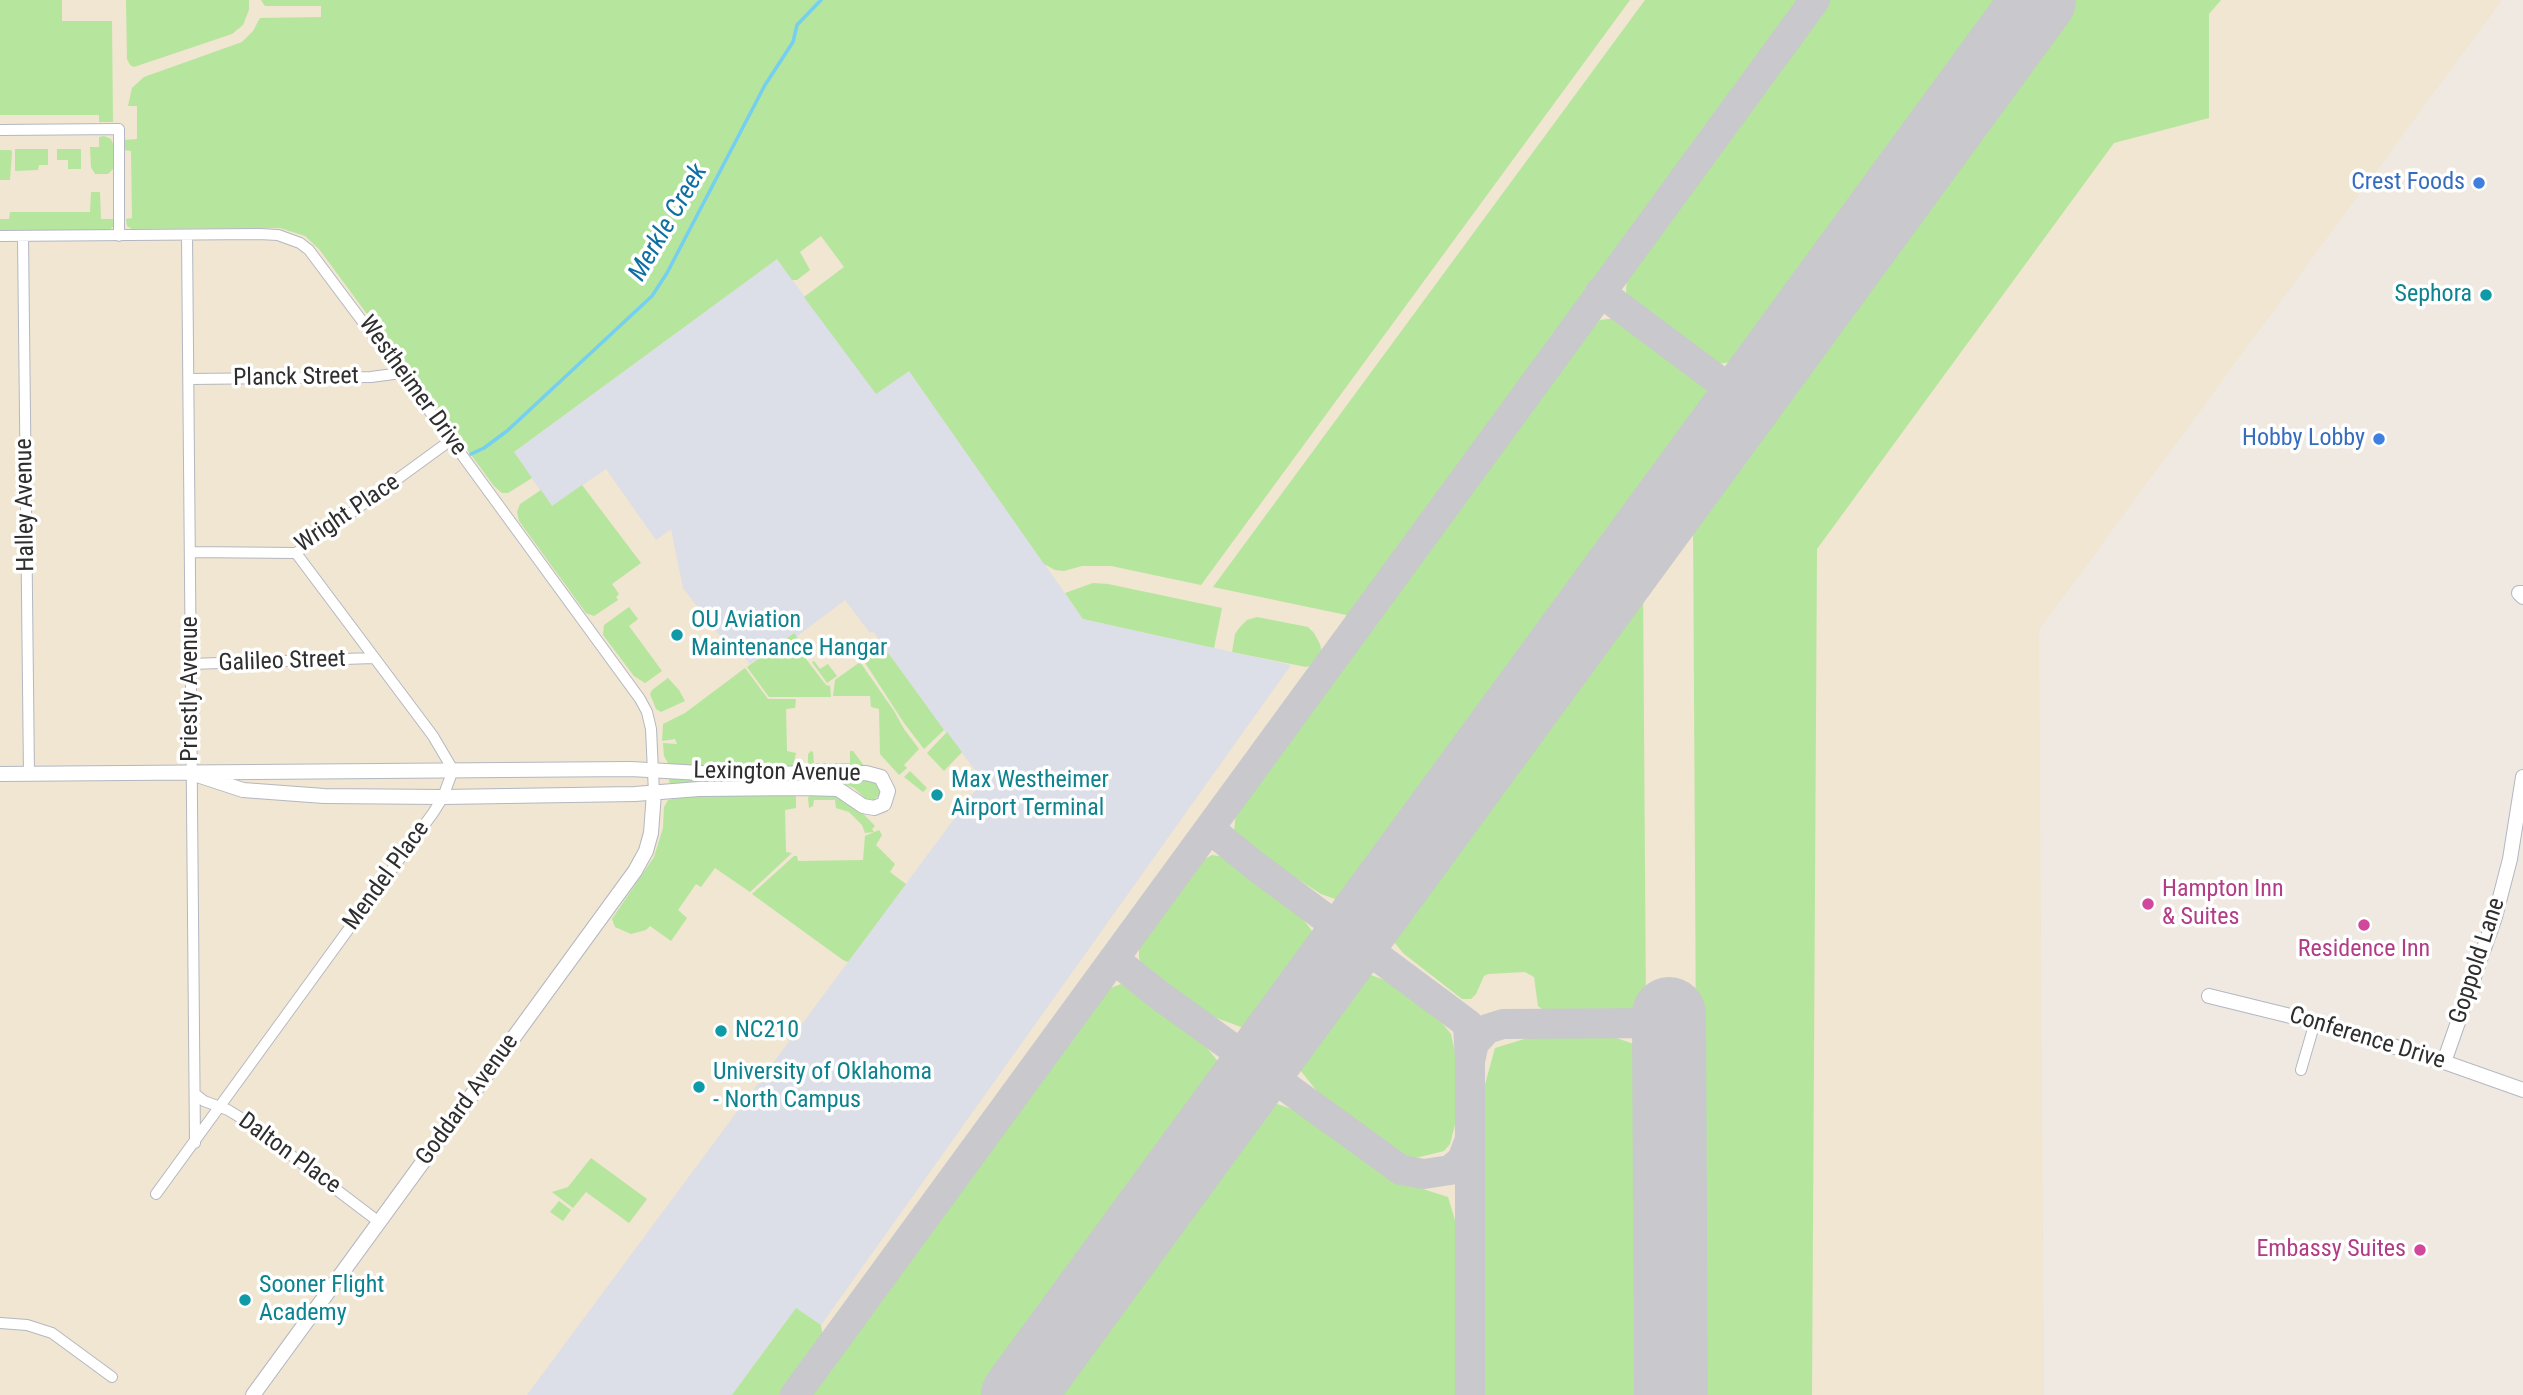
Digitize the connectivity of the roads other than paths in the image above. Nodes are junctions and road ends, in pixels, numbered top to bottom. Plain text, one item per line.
1 (0, 130) edge
2 (187, 235) junction
3 (0, 236) edge
4 (23, 236) junction
5 (119, 236) junction
6 (401, 373) junction
7 (190, 379) junction
8 (451, 440) junction
9 (191, 552) junction
10 (296, 553) junction
11 (374, 658) junction
12 (190, 664) junction
13 (453, 770) junction
14 (654, 771) junction
15 (191, 773) junction
16 (0, 774) edge
17 (29, 774) junction
18 (2523, 777) edge
19 (654, 793) junction
20 (443, 797) junction
21 (2208, 996) dead end
22 (2315, 1022) junction
23 (2444, 1062) junction
24 (2301, 1070) dead end
25 (2523, 1090) edge
26 (195, 1094) junction
27 (219, 1106) junction
28 (195, 1143) junction
29 (156, 1194) dead end
30 (379, 1222) junction
31 (0, 1323) edge
32 (112, 1377) dead end
33 (253, 1395) edge

1 - 5 street
2 - 5 street, Westheimer Drive
2 - 6 street, Westheimer Drive
2 - 7 street, Priestly Avenue
3 - 4 street, Westheimer Drive
4 - 5 street, Westheimer Drive
4 - 17 street, Halley Avenue
6 - 7 street, Planck Street
6 - 8 street, Westheimer Drive
7 - 9 street, Priestly Avenue
8 - 10 street, Wright Place
8 - 14 street, Westheimer Drive
9 - 10 street, Wright Place
9 - 12 street, Priestly Avenue
10 - 11 street
11 - 12 street, Galileo Street
11 - 13 street
12 - 15 street, Priestly Avenue
13 - 14 street, Lexington Avenue
13 - 15 street, Lexington Avenue
13 - 20 street, Mendel Place
14 - 19 street, Westheimer Drive
14 - 19 street, Lexington Avenue
15 - 17 street, Lexington Avenue
15 - 20 street, Lexington Avenue
15 - 26 street, Priestly Avenue
16 - 17 street, Lexington Avenue
18 - 23 street, Goppold Lane
19 - 20 street, Lexington Avenue
19 - 30 street, Goddard Avenue
20 - 27 street, Mendel Place
21 - 22 street, Conference Drive
22 - 23 street, Conference Drive
22 - 24 street
23 - 25 street, Conference Drive
26 - 27 street, Dalton Place
26 - 28 street, Priestly Avenue
27 - 28 street, Mendel Place
27 - 30 street, Dalton Place
28 - 29 street, Mendel Place
30 - 33 street, Goddard Avenue
31 - 32 street

